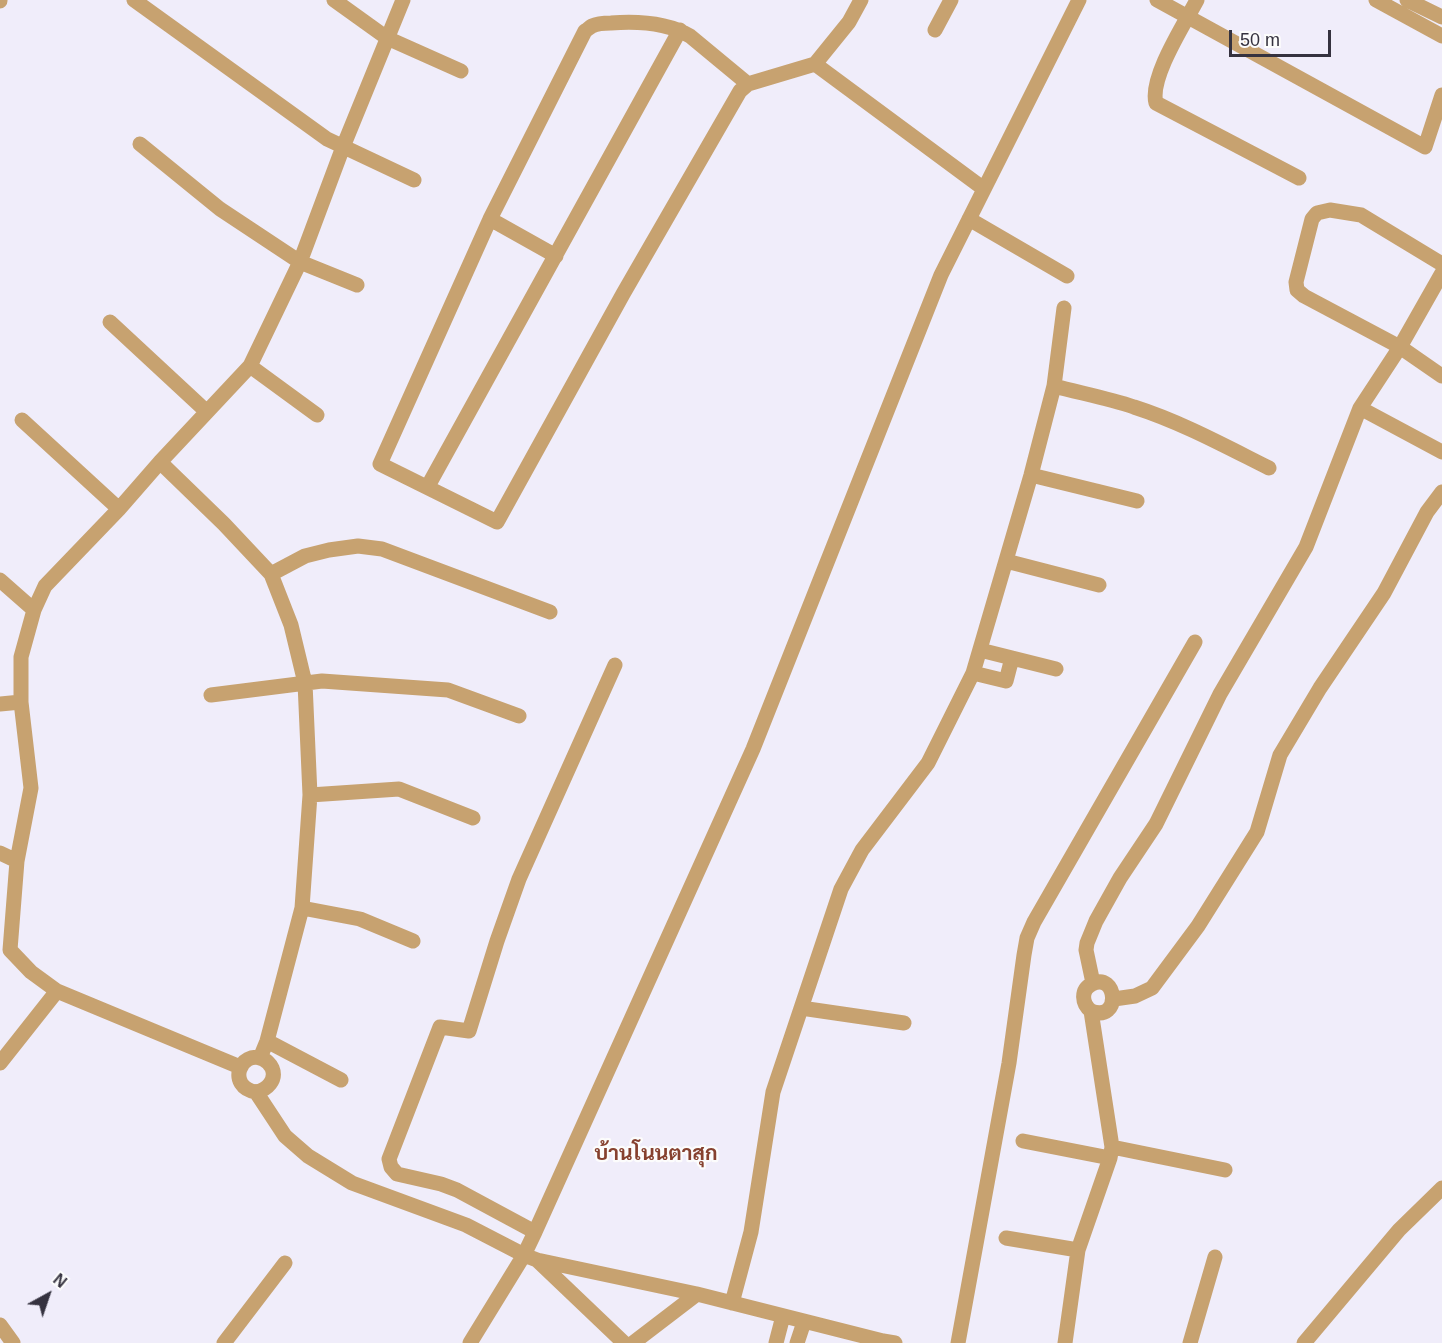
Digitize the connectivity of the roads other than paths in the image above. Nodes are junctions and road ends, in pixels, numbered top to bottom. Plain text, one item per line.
1 (134, 0) edge
2 (334, 0) edge
3 (403, 0) edge
4 (861, 0) edge
5 (951, 0) edge
6 (1079, 0) edge
7 (1157, 0) edge
8 (1197, 0) edge
9 (1376, 0) edge
10 (1407, 0) edge
11 (1188, 17) junction
12 (1442, 17) edge
13 (680, 30) junction
14 (935, 30) dead end
15 (1442, 36) edge
16 (387, 38) junction
17 (815, 64) junction
18 (461, 71) dead end
19 (748, 84) junction
20 (1442, 95) edge
21 (141, 144) dead end
22 (343, 147) junction
23 (1299, 178) dead end
24 (414, 180) dead end
25 (984, 189) junction
26 (490, 219) junction
27 (969, 219) junction
28 (556, 256) junction
29 (300, 262) junction
30 (1442, 264) edge
31 (1442, 273) edge
32 (1066, 276) dead end
33 (357, 285) dead end
34 (1064, 308) dead end
35 (110, 322) dead end
36 (1400, 347) junction
37 (250, 366) junction
38 (1442, 376) edge
39 (1054, 386) junction
40 (1360, 408) junction
41 (207, 412) junction
42 (317, 415) dead end
43 (22, 420) dead end
44 (1442, 452) edge
45 (160, 462) junction
46 (1269, 468) dead end
47 (1031, 475) junction
48 (428, 486) junction
49 (1442, 492) edge
50 (1137, 501) dead end
51 (118, 509) junction
52 (1006, 561) junction
53 (271, 574) junction
54 (0, 580) edge
55 (1098, 585) dead end
56 (34, 610) junction
57 (550, 612) dead end
58 (1195, 642) dead end
59 (980, 650) junction
60 (1012, 658) junction
61 (615, 665) dead end
62 (1056, 669) dead end
63 (973, 673) junction
64 (305, 682) junction
65 (211, 695) dead end
66 (21, 702) junction
67 (0, 704) edge
68 (519, 716) dead end
69 (310, 795) junction
70 (473, 818) dead end
71 (0, 853) edge
72 (16, 861) junction
73 (302, 908) junction
74 (413, 940) dead end
75 (5, 950) edge
76 (1093, 983) junction
77 (57, 991) junction
78 (1114, 999) junction
79 (801, 1008) junction
80 (1091, 1011) junction
81 (904, 1023) dead end
82 (267, 1041) junction
83 (260, 1058) junction
84 (0, 1063) edge
85 (240, 1068) junction
86 (341, 1080) dead end
87 (256, 1092) junction
88 (1023, 1141) dead end
89 (1111, 1153) junction
90 (1225, 1170) dead end
91 (1442, 1188) edge
92 (535, 1232) junction
93 (1006, 1238) dead end
94 (1078, 1250) junction
95 (1215, 1257) dead end
96 (531, 1258) junction
97 (285, 1263) dead end
98 (697, 1294) junction
99 (732, 1303) junction
100 (783, 1316) junction
101 (804, 1322) junction
102 (0, 1325) edge
103 (13, 1343) edge
104 (224, 1343) edge
105 (470, 1343) edge
106 (624, 1343) edge
107 (633, 1343) edge
108 (776, 1343) edge
109 (797, 1343) edge
110 (896, 1343) edge
111 (958, 1343) edge
112 (1065, 1343) edge
113 (1190, 1343) edge
114 (1304, 1343) edge

1 - 22 street
2 - 16 street
3 - 16 street
4 - 17 street
5 - 14 street
6 - 25 street
7 - 11 street
8 - 11 street
9 - 15 street
10 - 12 street
11 - 20 street
11 - 23 street
13 - 19 street
13 - 26 street
13 - 28 street
16 - 18 street
16 - 22 street
17 - 19 street
17 - 25 street
19 - 48 street
21 - 29 street
22 - 24 street
22 - 29 street
25 - 27 street
26 - 28 street
26 - 48 street
27 - 32 street
27 - 92 street
28 - 48 street
29 - 33 street
29 - 37 street
30 - 36 street
31 - 36 street
34 - 39 street
35 - 41 street
36 - 38 street
36 - 40 street
37 - 41 street
37 - 42 street
39 - 46 street
39 - 47 street
40 - 44 street
40 - 76 street
41 - 45 street
43 - 51 street
45 - 51 street
45 - 53 street
47 - 50 street
47 - 52 street
49 - 78 street
51 - 56 street
52 - 55 street
52 - 59 street
53 - 57 street
53 - 64 street
54 - 56 street
56 - 66 street
58 - 111 street
59 - 60 street
59 - 63 street
60 - 62 street
60 - 63 street
61 - 92 street
63 - 79 street
64 - 65 street
64 - 68 street
64 - 69 street
66 - 67 street
66 - 72 street
69 - 70 street
69 - 73 street
71 - 72 street
72 - 75 street
73 - 74 street
73 - 82 street
75 - 77 street
76 - 78 street
76 - 80 street
77 - 84 street
77 - 85 street
78 - 80 street
79 - 81 street
79 - 99 street
80 - 89 street
82 - 83 street
82 - 86 street
83 - 85 street
83 - 87 street
85 - 87 street
87 - 96 street
88 - 89 street
89 - 90 street
89 - 94 street
91 - 114 street
92 - 96 street
93 - 94 street
94 - 112 street
95 - 113 street
96 - 98 street
96 - 105 street
96 - 106 street
97 - 104 street
98 - 99 street
98 - 107 street
99 - 100 street
100 - 101 street
100 - 108 street
101 - 109 street
101 - 110 street
102 - 103 street

